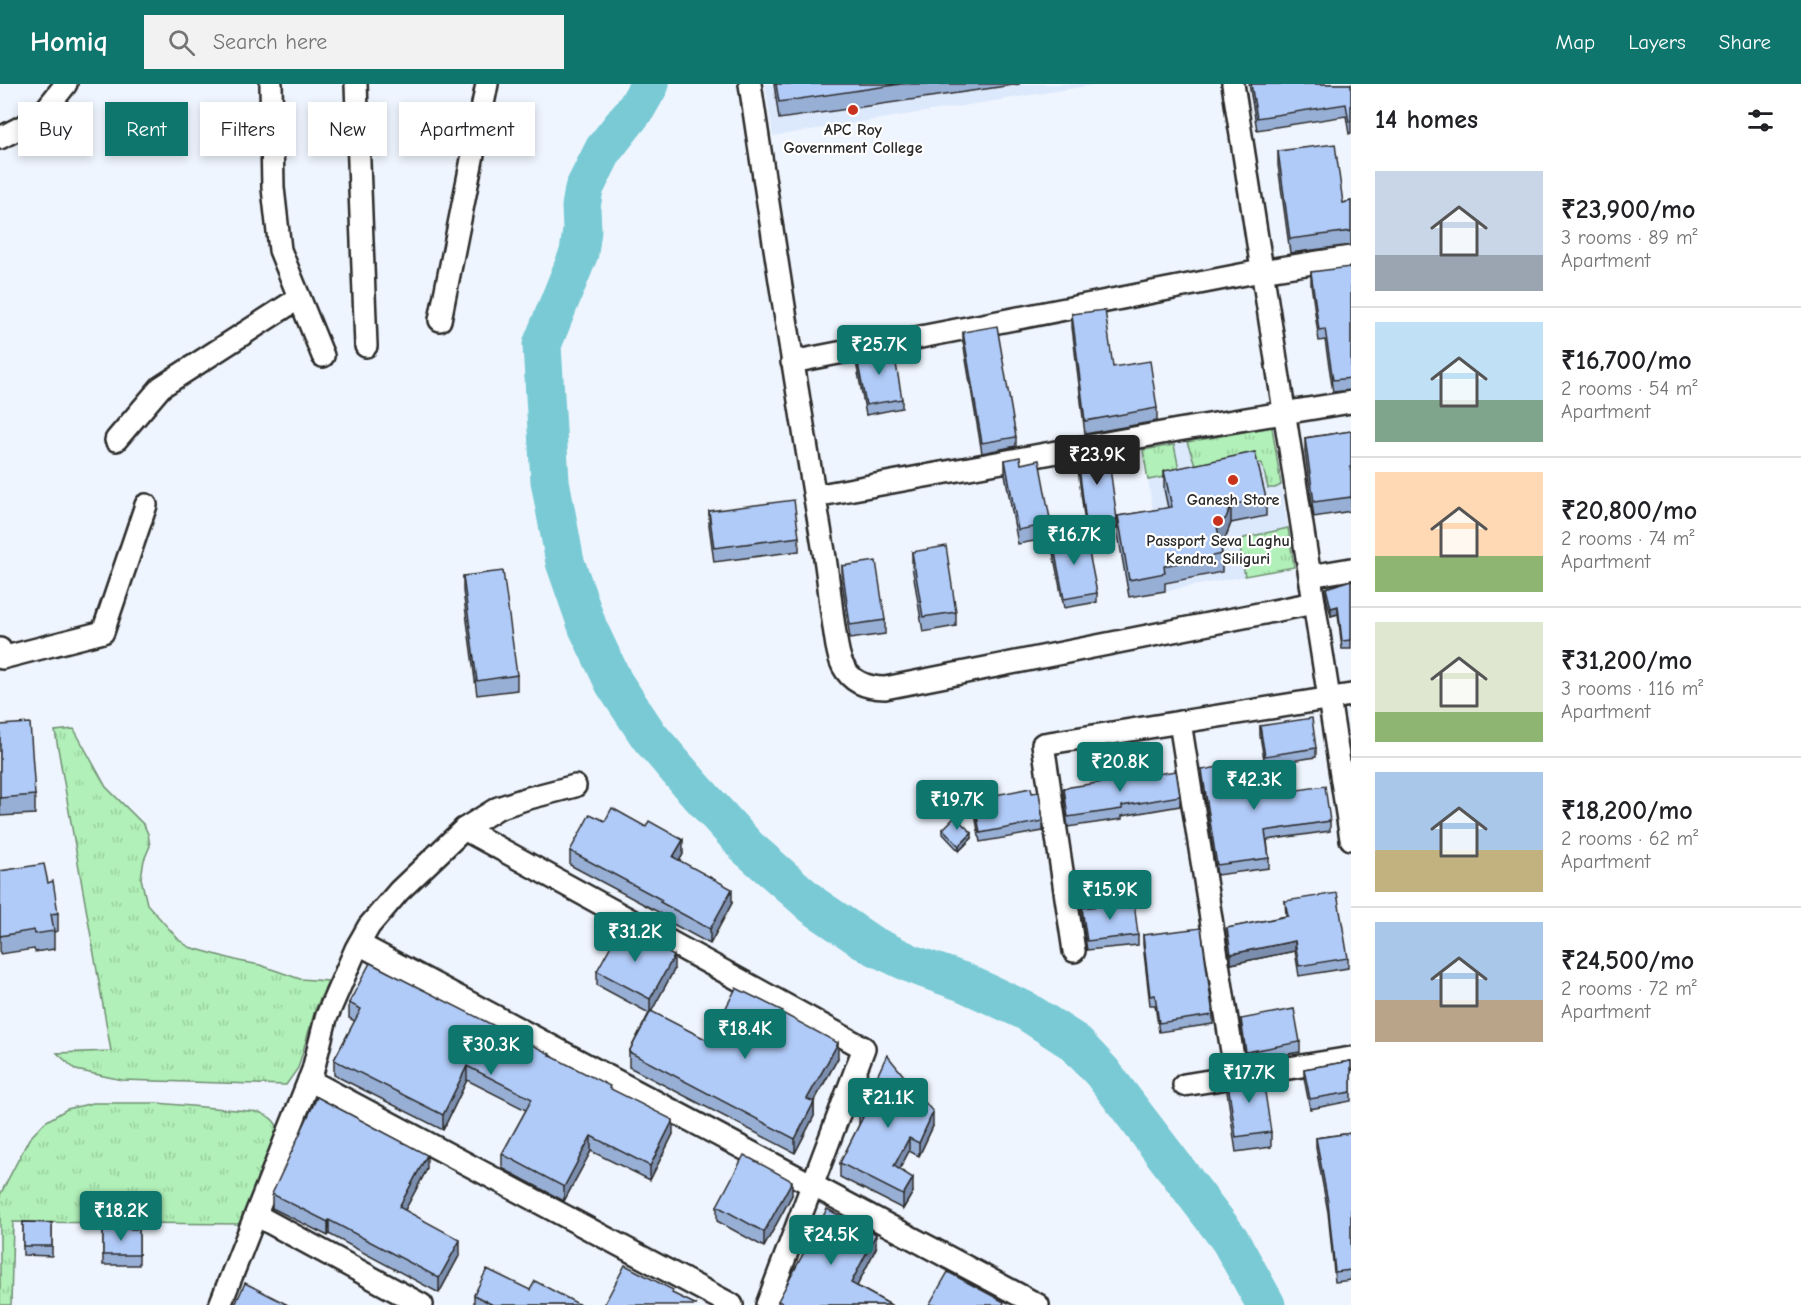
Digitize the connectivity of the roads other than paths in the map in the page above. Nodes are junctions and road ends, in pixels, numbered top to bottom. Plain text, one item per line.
1 (66, 84) edge
2 (271, 84) edge
3 (356, 84) edge
4 (487, 84) edge
5 (750, 84) edge
6 (1233, 84) edge
7 (0, 138) edge
8 (1351, 257) edge
9 (1261, 271) junction
10 (299, 298) junction
11 (440, 320) dead end
12 (366, 346) dead end
13 (323, 356) dead end
14 (792, 362) junction
15 (1351, 402) edge
16 (1284, 413) junction
17 (116, 440) dead end
18 (815, 496) junction
19 (146, 506) dead end
20 (1351, 569) edge
21 (1310, 576) junction
22 (1314, 603) junction
23 (0, 649) edge
24 (1351, 695) edge
25 (1329, 699) junction
26 (1180, 723) junction
27 (575, 786) dead end
28 (464, 828) junction
29 (1351, 839) edge
30 (358, 944) junction
31 (1074, 951) dead end
32 (1351, 1058) edge
33 (1236, 1077) junction
34 (309, 1080) junction
35 (1184, 1085) dead end
36 (812, 1185) junction
37 (256, 1215) junction
38 (220, 1305) edge
39 (422, 1305) edge
40 (732, 1305) edge
41 (767, 1305) edge
42 (1038, 1305) edge

1 - 7 street
2 - 10 street
3 - 12 street
4 - 11 street
5 - 14 street
6 - 9 street
8 - 9 street
9 - 14 street
9 - 16 street
10 - 13 street
10 - 17 street
14 - 18 street
15 - 16 street
16 - 18 street
16 - 21 street
18 - 22 street
19 - 23 street
20 - 21 street
21 - 22 street
22 - 25 street
24 - 25 street
25 - 26 street
25 - 29 street
26 - 31 street
26 - 33 street
27 - 28 street
28 - 30 street
28 - 36 street
30 - 34 street
30 - 36 street
32 - 33 street
33 - 35 street
34 - 37 street
34 - 40 street
36 - 41 street
36 - 42 street
37 - 38 street
37 - 39 street

